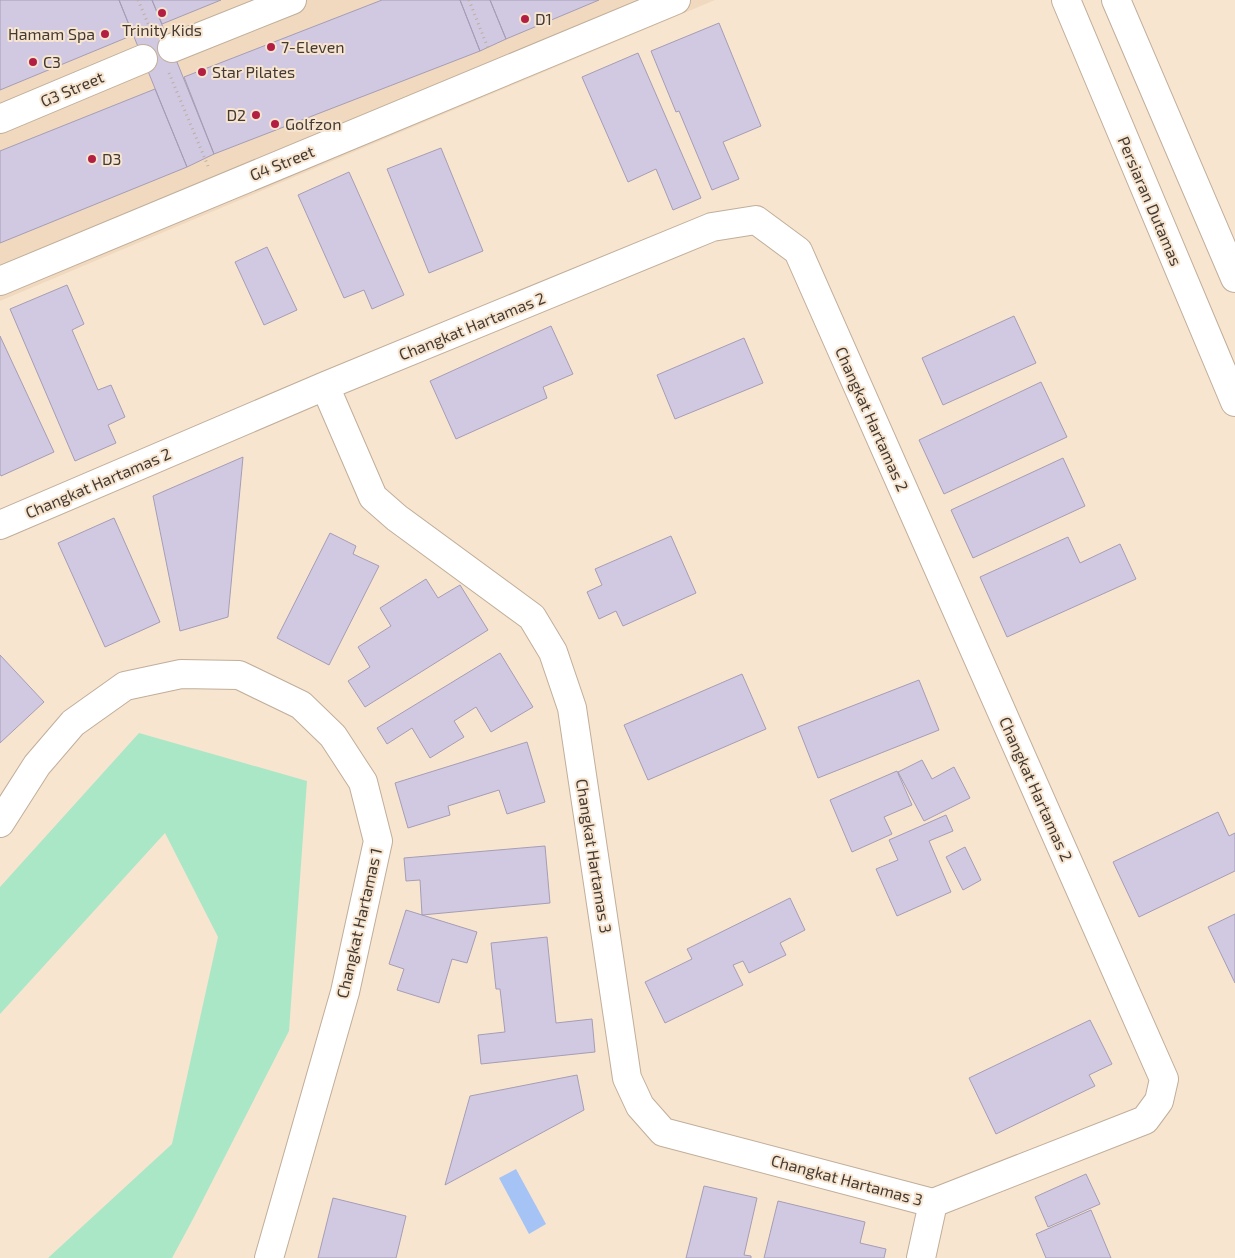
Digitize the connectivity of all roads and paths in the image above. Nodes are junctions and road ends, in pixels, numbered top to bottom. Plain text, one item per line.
1 (292, 0) edge
2 (469, 0) edge
3 (676, 0) edge
4 (1066, 0) edge
5 (1116, 0) edge
6 (485, 39) dead end
7 (172, 48) dead end
8 (143, 59) dead end
9 (171, 79) dead end
10 (0, 119) edge
11 (202, 153) dead end
12 (1235, 278) edge
13 (0, 281) edge
14 (325, 386) junction
15 (1235, 402) edge
16 (0, 525) edge
17 (0, 823) edge
18 (933, 1203) junction
19 (269, 1258) edge
20 (921, 1258) edge

1 - 7 street
2 - 6 path
3 - 13 street, G4 Street
4 - 15 street, Persiaran Dutamas
5 - 12 street
8 - 10 street, G3 Street
9 - 11 path
14 - 16 street, Changkat Hartamas 2
14 - 18 street, Changkat Hartamas 3
14 - 18 street, Changkat Hartamas 2
17 - 19 street, Changkat Hartamas 1
18 - 20 street

